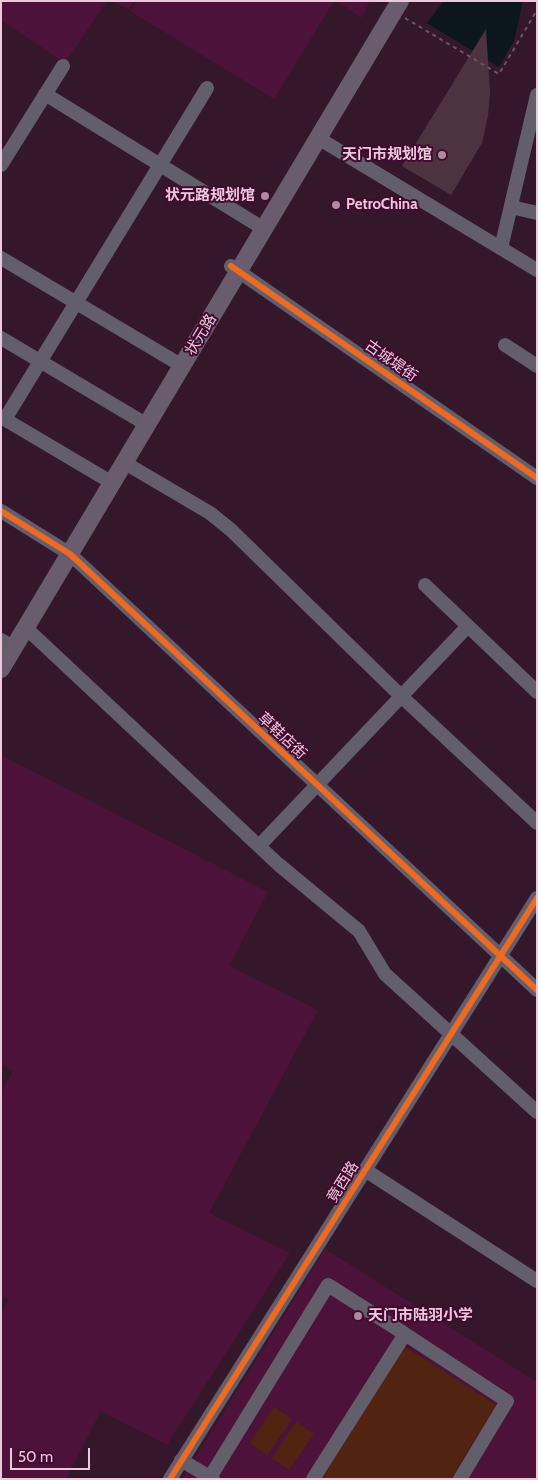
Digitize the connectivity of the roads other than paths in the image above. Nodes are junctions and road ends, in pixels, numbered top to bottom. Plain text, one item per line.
1 (394, 5) edge
2 (63, 66) dead end
3 (207, 88) dead end
4 (45, 94) junction
5 (537, 95) edge
6 (318, 138) junction
7 (1, 165) edge
8 (161, 165) junction
9 (511, 207) junction
10 (537, 213) edge
11 (256, 224) junction
12 (501, 248) junction
13 (1, 258) edge
14 (235, 269) junction
15 (537, 270) edge
16 (75, 302) junction
17 (1, 338) edge
18 (505, 345) dead end
19 (40, 360) junction
20 (174, 361) junction
21 (537, 366) edge
22 (3, 418) edge
23 (139, 420) junction
24 (125, 463) junction
25 (104, 478) junction
26 (537, 478) edge
27 (1, 511) edge
28 (66, 551) junction
29 (425, 585) dead end
30 (468, 626) junction
31 (26, 628) junction
32 (3, 645) edge
33 (1, 669) edge
34 (537, 692) edge
35 (401, 696) junction
36 (316, 785) junction
37 (537, 823) edge
38 (259, 846) junction
39 (537, 898) edge
40 (500, 958) junction
41 (537, 990) edge
42 (451, 1035) junction
43 (537, 1112) edge
44 (365, 1170) junction
45 (537, 1281) edge
46 (405, 1334) junction
47 (181, 1460) junction
48 (211, 1478) edge
49 (170, 1479) edge
50 (313, 1479) edge
51 (460, 1479) edge

1 - 6 main road, 状元路
1 - 11 main road, 状元路
2 - 4 street
3 - 8 street
4 - 7 street
4 - 8 street
5 - 9 street
6 - 12 street
6 - 14 main road, 状元路
8 - 11 street
8 - 16 street
9 - 10 street
9 - 12 street
11 - 14 main road, 状元路
12 - 15 street
13 - 16 street
14 - 20 main road, 状元路
14 - 24 main road, 状元路
14 - 26 street, 古城堤街
16 - 19 street
16 - 20 street
17 - 19 street
18 - 21 street
19 - 22 street
19 - 23 street
20 - 23 main road, 状元路
22 - 25 street
23 - 25 main road, 状元路
24 - 28 main road, 状元路
24 - 35 street
25 - 28 main road, 状元路
27 - 28 street, 草鞋店街
28 - 31 main road, 状元路
28 - 32 main road, 状元路
28 - 36 street, 草鞋店街
29 - 30 street
30 - 34 street
30 - 35 street
31 - 33 main road, 状元路
31 - 38 street
35 - 36 street
35 - 37 street
36 - 38 street
36 - 40 street, 草鞋店街
38 - 42 street
39 - 40 street, 竟西路
40 - 41 street, 草鞋店街
40 - 42 street, 竟西路
42 - 43 street
42 - 44 street, 竟西路
44 - 45 street
44 - 47 street, 竟西路
46 - 48 street
46 - 50 street
46 - 51 street
47 - 48 street
47 - 49 street, 竟西路

